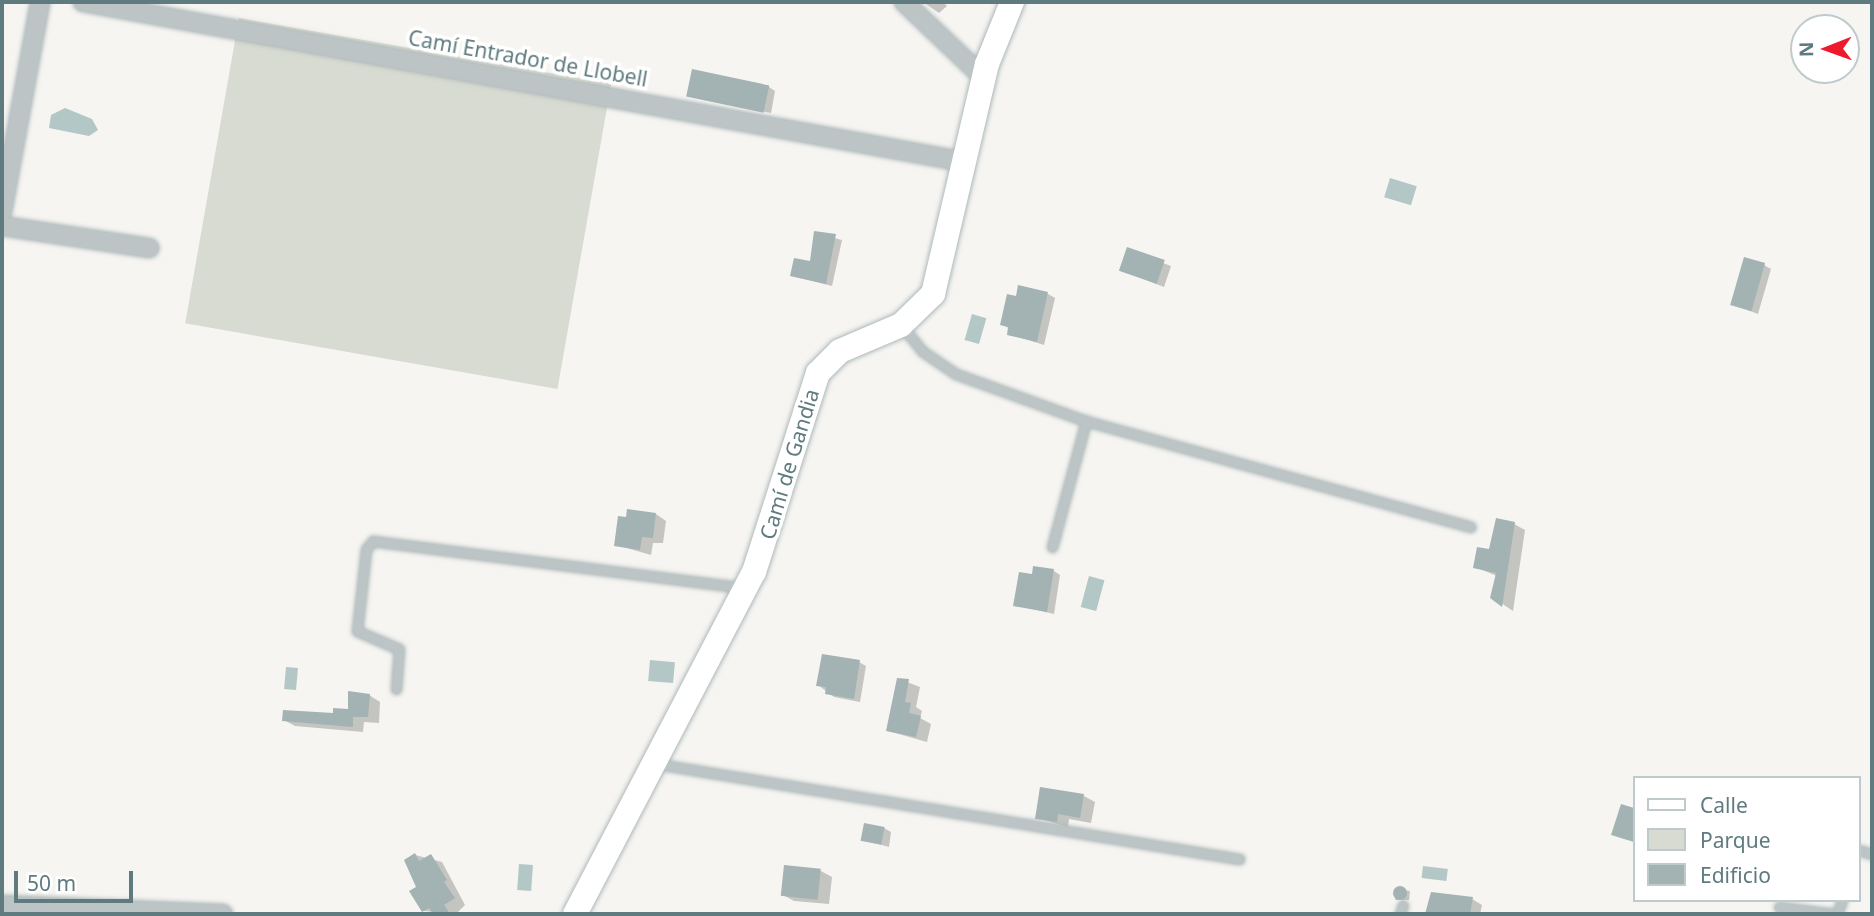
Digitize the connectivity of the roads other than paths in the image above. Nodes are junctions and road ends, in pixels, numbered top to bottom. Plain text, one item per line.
1 (40, 2) edge
2 (83, 2) edge
3 (904, 2) edge
4 (1012, 2) edge
5 (984, 78) junction
6 (965, 162) junction
7 (2, 212) edge
8 (2, 226) edge
9 (149, 247) dead end
10 (901, 325) junction
11 (1086, 421) junction
12 (1471, 527) dead end
13 (1052, 547) dead end
14 (745, 589) junction
15 (396, 689) dead end
16 (650, 763) junction
17 (1239, 859) dead end
18 (2, 905) edge
19 (1779, 907) dead end
20 (41, 911) edge
21 (223, 914) edge
22 (575, 914) edge
23 (1836, 914) edge

1 - 7 street
2 - 6 street, Camí Entrador de Llobell
3 - 5 street
4 - 5 main road, Camí de Gandia
5 - 6 main road, Camí de Gandia
6 - 10 main road, Camí de Gandia
8 - 9 street
10 - 11 lane
10 - 14 main road, Camí de Gandia
11 - 12 lane
11 - 13 lane
14 - 15 lane
14 - 16 main road, Camí de Gandia
16 - 17 lane
16 - 22 main road, Camí de Gandia
18 - 20 street
19 - 23 lane
20 - 21 street

